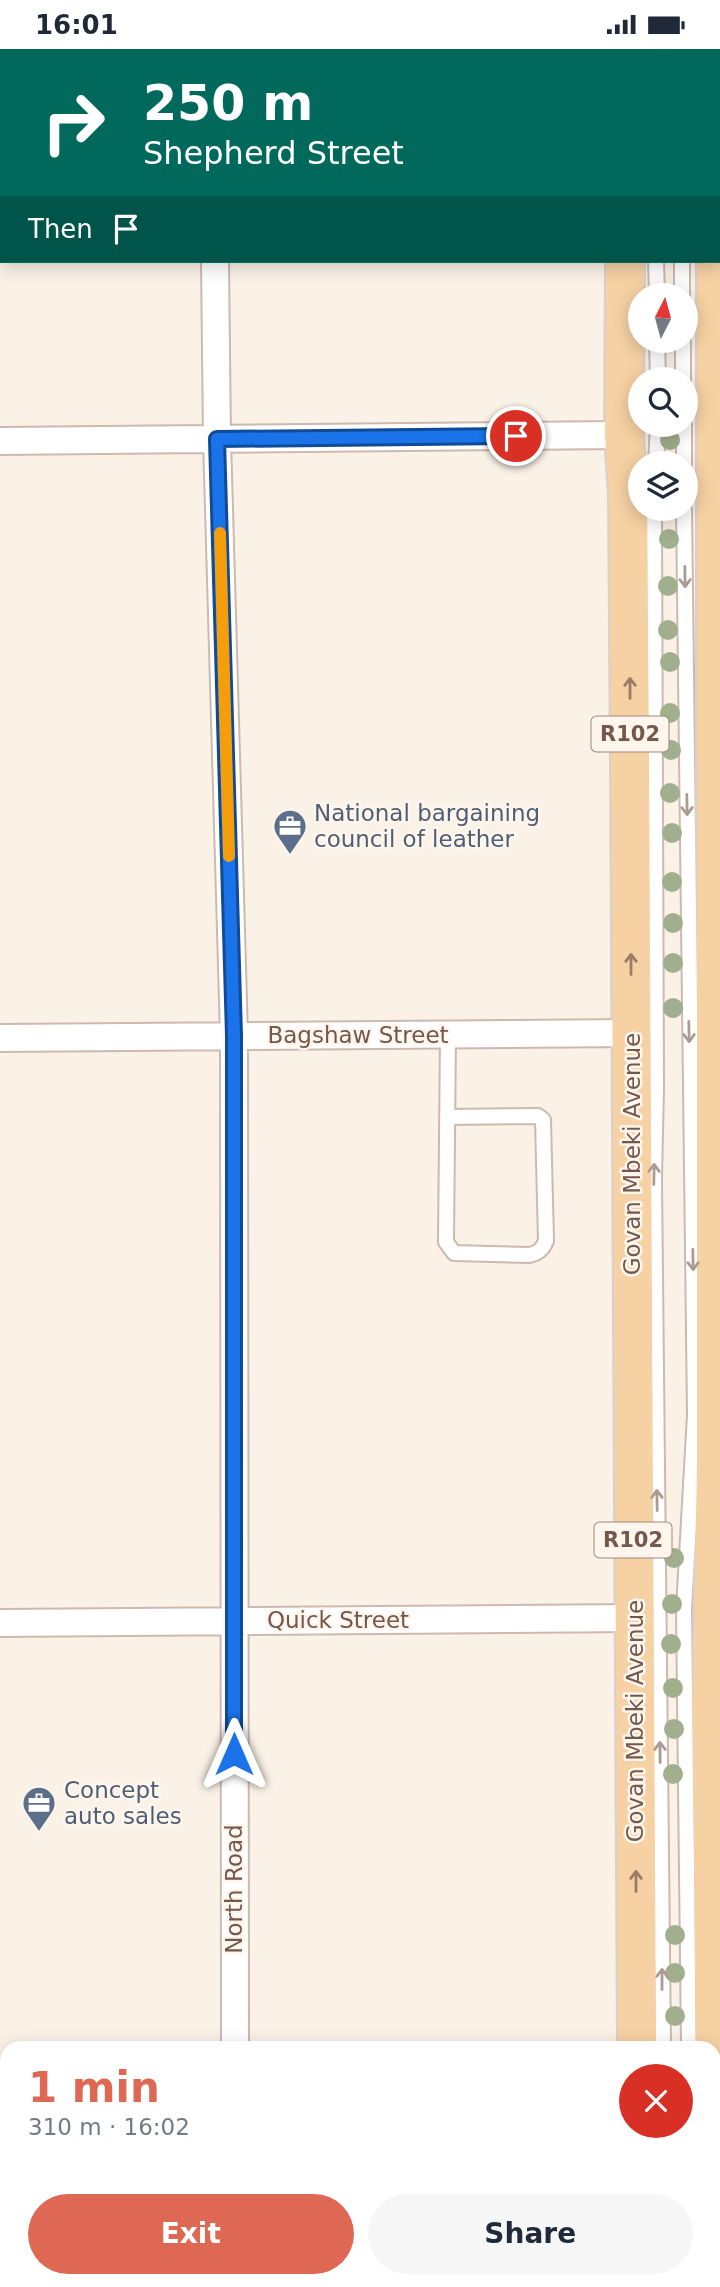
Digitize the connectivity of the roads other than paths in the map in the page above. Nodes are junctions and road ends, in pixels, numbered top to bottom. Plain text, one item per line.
1 (215, 263) edge
2 (625, 263) edge
3 (656, 263) edge
4 (682, 263) edge
5 (716, 263) edge
6 (657, 283) edge
7 (682, 283) edge
8 (635, 367) edge
9 (628, 430) edge
10 (640, 437) edge
11 (217, 439) junction
12 (0, 441) edge
13 (719, 483) edge
14 (654, 521) edge
15 (684, 521) edge
16 (718, 958) edge
17 (631, 1033) junction
18 (448, 1034) junction
19 (234, 1036) junction
20 (0, 1038) edge
21 (447, 1117) junction
22 (718, 1464) edge
23 (635, 1618) junction
24 (234, 1621) junction
25 (0, 1623) edge
26 (716, 1701) edge
27 (717, 1889) edge
28 (234, 2041) edge
29 (637, 2041) edge
30 (663, 2041) edge
31 (689, 2041) edge
32 (717, 2041) edge

1 - 11 street, North Road
2 - 8 main road, Govan Mbeki Avenue / R102
3 - 6 lane
4 - 7 lane
5 - 13 main road
9 - 11 street
17 -> 10 main road, Govan Mbeki Avenue / R102
11 - 12 street
11 - 19 street, North Road
13 - 16 main road
30 -> 14 lane
15 -> 31 lane
16 - 22 main road
17 - 18 street, Bagshaw Street
17 - 23 main road, Govan Mbeki Avenue / R102
18 - 19 street, Bagshaw Street
18 - 21 lane
19 - 20 street, Bagshaw Street
19 - 24 street, North Road
21 - 21 lane
22 - 26 main road
23 - 24 street, Quick Street
29 -> 23 main road, Govan Mbeki Avenue / R102
24 - 25 street, Quick Street
24 - 28 street, North Road
26 - 27 main road
27 - 32 main road

